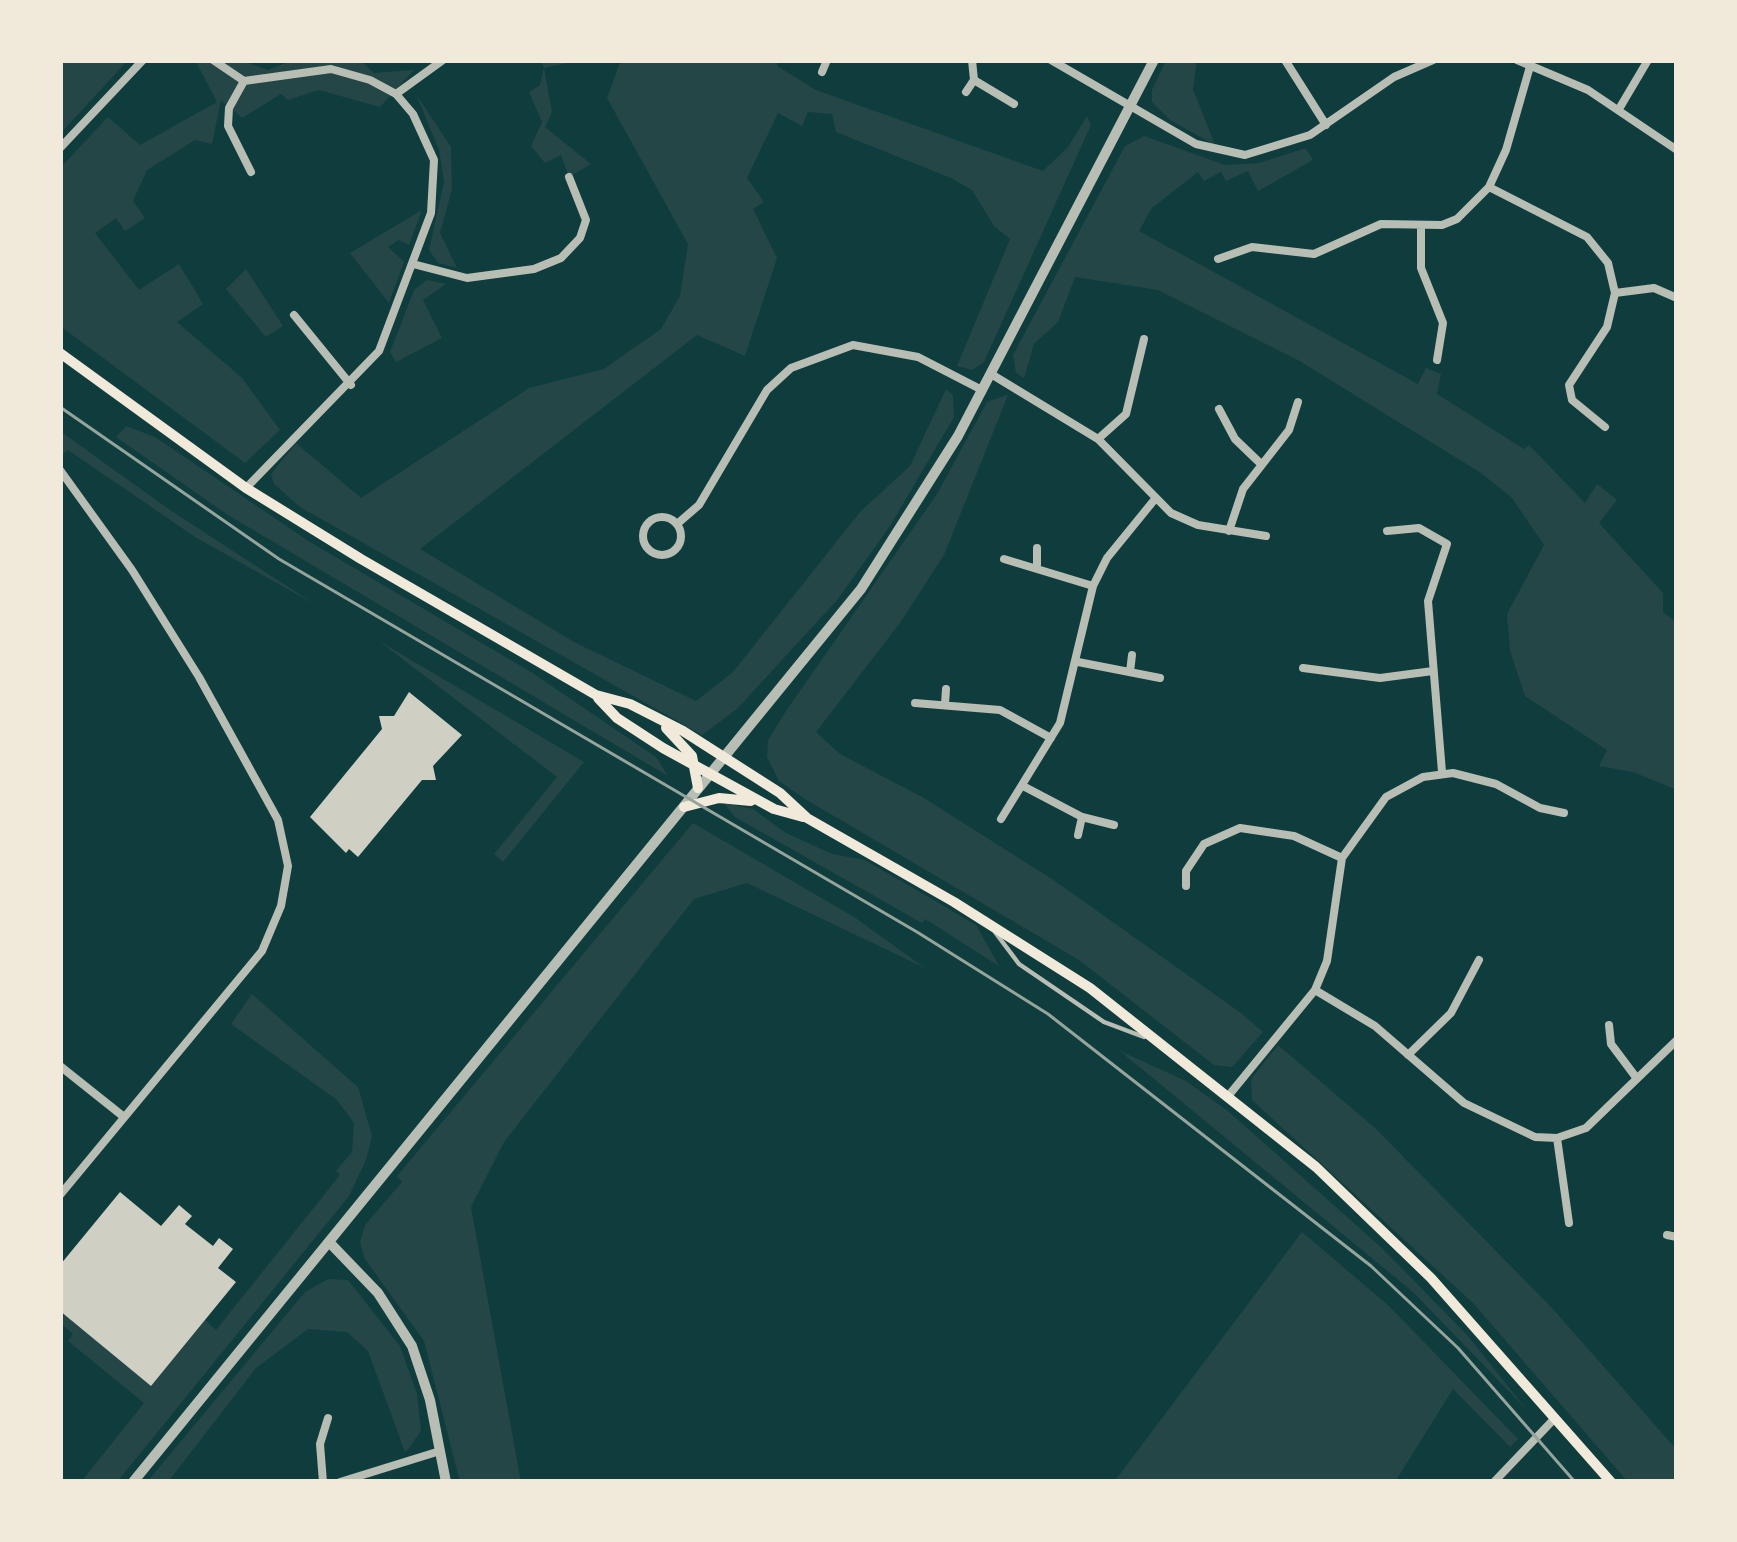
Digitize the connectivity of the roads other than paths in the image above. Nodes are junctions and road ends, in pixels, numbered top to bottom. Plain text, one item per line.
1 (143, 60) edge
2 (213, 60) edge
3 (443, 60) edge
4 (827, 60) edge
5 (972, 60) edge
6 (1051, 60) edge
7 (1154, 60) edge
8 (1286, 60) edge
9 (1433, 60) edge
10 (1516, 60) edge
11 (1648, 60) edge
12 (1531, 63) junction
13 (330, 64) edge
14 (822, 72) dead end
15 (974, 80) junction
16 (244, 81) junction
17 (966, 92) dead end
18 (396, 94) junction
19 (1015, 104) dead end
20 (1128, 108) junction
21 (1619, 109) junction
22 (1326, 125) junction
23 (60, 148) edge
24 (1677, 150) edge
25 (251, 172) dead end
26 (569, 177) dead end
27 (1489, 188) junction
28 (1421, 226) junction
29 (1218, 259) dead end
30 (413, 264) junction
31 (1615, 293) junction
32 (1677, 298) edge
33 (293, 315) dead end
34 (1144, 339) dead end
35 (62, 352) edge
36 (1437, 361) dead end
37 (991, 374) junction
38 (351, 385) junction
39 (982, 390) junction
40 (1298, 401) dead end
41 (1219, 409) dead end
42 (1605, 427) dead end
43 (1098, 439) junction
44 (1262, 464) junction
45 (60, 470) edge
46 (246, 488) junction
47 (1155, 499) junction
48 (677, 524) junction
49 (1228, 531) junction
50 (1387, 531) dead end
51 (1266, 536) dead end
52 (1037, 548) dead end
53 (1004, 559) dead end
54 (1037, 565) junction
55 (1093, 586) junction
56 (1132, 655) dead end
57 (1078, 662) junction
58 (1303, 668) dead end
59 (1433, 671) junction
60 (1130, 672) junction
61 (1160, 678) dead end
62 (946, 689) dead end
63 (596, 695) junction
64 (915, 704) dead end
65 (945, 704) junction
66 (658, 722) junction
67 (1052, 738) junction
68 (723, 756) junction
69 (703, 771) junction
70 (1442, 772) junction
71 (1023, 785) junction
72 (760, 802) junction
73 (684, 807) junction
74 (1564, 813) dead end
75 (1082, 817) junction
76 (806, 818) junction
77 (1001, 819) dead end
78 (1114, 825) dead end
79 (1078, 835) dead end
80 (1342, 858) junction
81 (1186, 886) dead end
82 (991, 925) junction
83 (1479, 960) dead end
84 (1315, 990) junction
85 (1609, 1024) dead end
86 (1677, 1040) edge
87 (1161, 1041) junction
88 (1408, 1055) junction
89 (60, 1066) edge
90 (1636, 1076) junction
91 (1229, 1095) junction
92 (124, 1117) junction
93 (1557, 1138) junction
94 (60, 1195) edge
95 (1569, 1223) dead end
96 (330, 1244) junction
97 (328, 1418) dead end
98 (1556, 1418) junction
99 (440, 1451) junction
100 (133, 1482) edge
101 (323, 1482) edge
102 (340, 1482) edge
103 (446, 1482) edge
104 (1494, 1482) edge
105 (1611, 1482) edge

1 - 23 street
2 - 16 street
3 - 18 street
4 - 14 street
5 - 15 street
6 - 20 street
7 - 20 street
8 - 22 street
9 - 22 street
10 - 12 street
11 - 21 street
12 - 21 street
12 - 27 street
13 - 16 street
13 - 18 street
15 - 17 street
15 - 19 street
16 - 25 street
18 - 30 street
20 - 22 street
20 - 37 street
21 - 24 street
26 - 30 street
27 - 28 street
27 - 31 street
28 - 29 street
28 - 36 street
30 - 38 street
31 - 32 street
31 - 42 street
33 - 38 street
34 - 43 street
35 - 46 main road
37 - 39 street
37 - 43 street
38 - 46 street
39 - 48 street
39 - 68 street
40 - 44 street
41 - 44 street
43 - 47 street
44 - 49 street
45 - 92 street
46 - 63 main road
47 - 49 street
47 - 55 street
48 - 48 street
49 - 51 street
50 - 59 street
52 - 54 street
53 - 54 street
54 - 55 street
55 - 57 street
56 - 60 street
57 - 60 street
57 - 67 street
58 - 59 street
59 - 70 street
60 - 61 street
62 - 65 street
63 - 66 main road
63 - 69 main road
64 - 65 street
65 - 67 street
66 - 68 main road
66 - 69 main road
67 - 71 street
68 - 69 street
68 - 76 main road
69 - 72 main road
69 - 73 street
70 - 74 street
70 - 80 street
71 - 75 street
71 - 77 street
72 - 73 main road
72 - 76 main road
73 - 96 street
75 - 78 street
75 - 79 street
76 - 82 main road
80 - 81 street
80 - 84 street
82 - 87 main road
82 - 87 lane
83 - 88 street
84 - 88 street
84 - 91 street
85 - 90 street
86 - 90 street
87 - 91 main road
88 - 93 street
89 - 92 street
90 - 93 street
91 - 98 main road
92 - 94 street
93 - 95 street
96 - 99 street
96 - 100 street
97 - 101 street
98 - 104 street
98 - 105 main road
99 - 102 street
99 - 103 street

